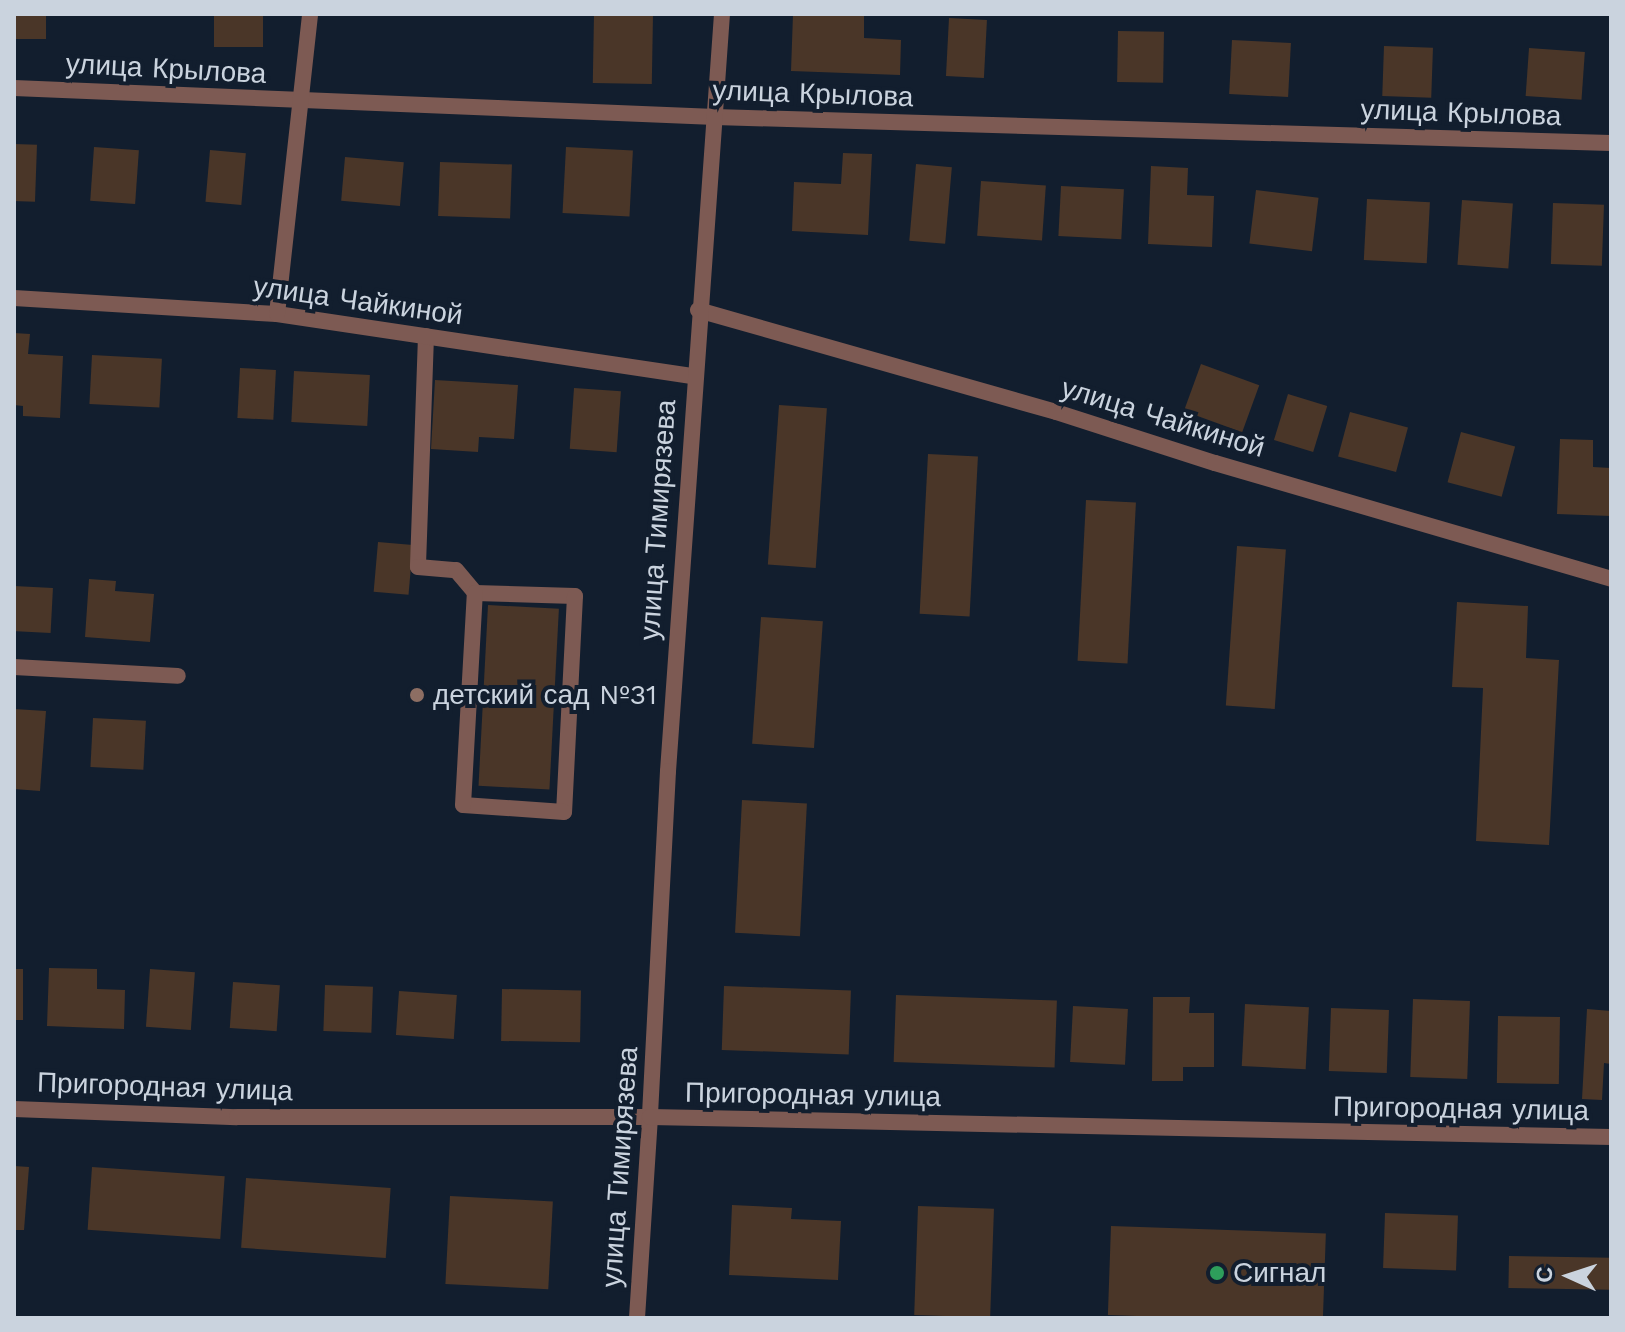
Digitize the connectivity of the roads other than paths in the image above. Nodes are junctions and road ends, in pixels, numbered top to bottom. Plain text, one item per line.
1 (310, 14) edge
2 (722, 14) edge
3 (14, 88) edge
4 (302, 102) junction
5 (715, 117) junction
6 (1611, 143) edge
7 (14, 298) edge
8 (698, 310) junction
9 (277, 314) junction
10 (426, 336) junction
11 (693, 376) junction
12 (1611, 579) edge
13 (475, 593) junction
14 (14, 667) edge
15 (178, 676) dead end
16 (14, 1109) edge
17 (650, 1117) junction
18 (1611, 1137) edge
19 (637, 1318) edge

1 - 4 street
2 - 5 street, улица Тимирязева
3 - 4 street, улица Крылова
4 - 5 street, улица Крылова
4 - 9 street
5 - 6 street, улица Крылова
5 - 8 street, улица Тимирязева
7 - 9 street, улица Чайкиной
8 - 11 street, улица Тимирязева
8 - 12 street, улица Чайкиной
9 - 10 street, улица Чайкиной
10 - 11 street, улица Чайкиной
10 - 13 street
11 - 17 street, улица Тимирязева
13 - 13 street
14 - 15 street
16 - 17 street, Пригородная улица
17 - 18 street, Пригородная улица
17 - 19 street, улица Тимирязева

